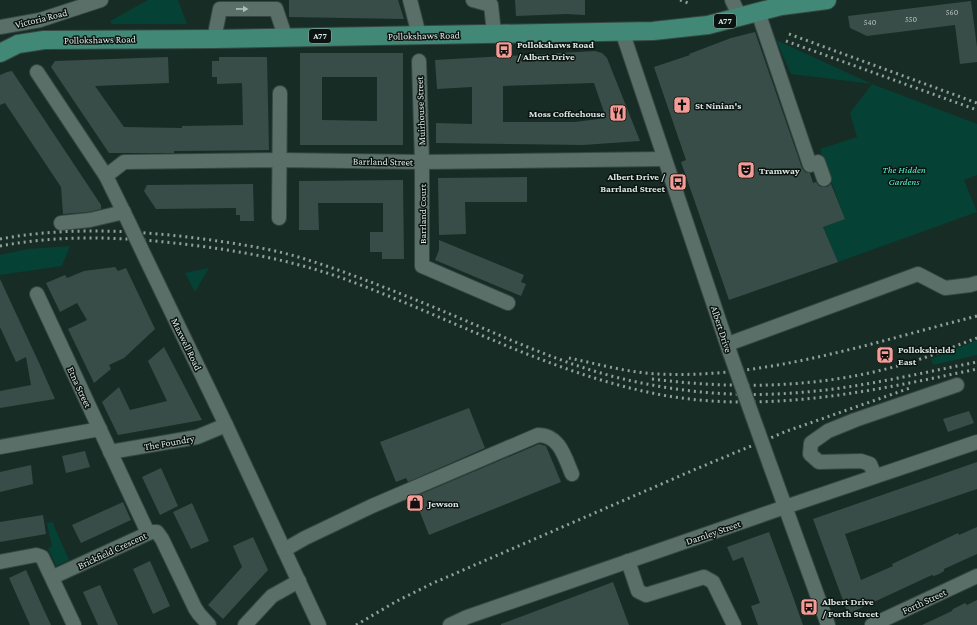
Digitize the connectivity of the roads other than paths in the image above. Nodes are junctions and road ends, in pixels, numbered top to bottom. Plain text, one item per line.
1 (101, 0) edge
2 (410, 0) edge
3 (473, 0) edge
4 (732, 0) edge
5 (827, 0) edge
6 (219, 4) edge
7 (279, 5) edge
8 (758, 12) junction
9 (740, 17) junction
10 (2, 27) edge
11 (622, 31) junction
12 (494, 34) junction
13 (419, 35) junction
14 (285, 36) junction
15 (214, 39) junction
16 (0, 53) edge
17 (419, 60) dead end
18 (37, 72) dead end
19 (280, 93) dead end
20 (664, 158) junction
21 (280, 160) junction
22 (422, 162) junction
23 (106, 176) junction
24 (824, 179) dead end
25 (126, 218) junction
26 (279, 218) dead end
27 (61, 223) dead end
28 (977, 283) edge
29 (37, 294) dead end
30 (508, 303) dead end
31 (729, 348) junction
32 (957, 385) dead end
33 (226, 425) junction
34 (100, 429) junction
35 (977, 442) edge
36 (0, 447) edge
37 (110, 452) junction
38 (572, 474) dead end
39 (875, 476) junction
40 (785, 507) junction
41 (148, 533) junction
42 (284, 550) junction
43 (628, 561) junction
44 (0, 562) edge
45 (977, 576) edge
46 (53, 577) junction
47 (299, 582) junction
48 (74, 625) edge
49 (209, 625) edge
50 (246, 625) edge
51 (319, 625) edge
52 (450, 625) edge
53 (734, 625) edge
54 (828, 625) edge
55 (872, 625) edge

1 - 10 street, Victoria Road
2 - 13 street
3 - 12 street
4 - 9 street
5 - 8 main road, Pollokshaws Road / A77
6 -> 7 street
6 - 15 street
7 - 14 street
8 - 9 main road, Pollokshaws Road / A77
8 - 24 street
9 - 11 main road, Pollokshaws Road / A77
11 - 12 main road, Pollokshaws Road / A77
11 - 20 street, Albert Drive
12 - 13 main road, Pollokshaws Road / A77
13 - 14 main road, Pollokshaws Road / A77
14 - 15 main road, Pollokshaws Road / A77
15 - 16 main road, Pollokshaws Road / A77
17 - 22 street, Muirhouse Street
18 - 23 street, Maxwell Road
19 - 21 street
20 - 22 street, Barrland Street
20 - 31 street, Albert Drive
21 - 22 street, Barrland Street
21 - 23 street, Barrland Street
21 - 26 street
22 - 30 street, Barrland Court
23 - 25 street, Maxwell Road
25 - 27 street
25 - 33 street, Maxwell Road, bridge
28 - 31 street
29 - 34 street, Etna Street
31 - 40 street, Albert Drive, bridge
32 - 39 street
33 - 37 street, The Foundry
33 - 42 street, Maxwell Road
34 - 36 street
34 - 37 street, Etna Street
35 - 39 street, Darnley Street
37 - 41 street, Etna Street
38 - 42 street
39 - 40 street, Darnley Street
40 - 43 street, Darnley Street
40 - 54 street, Albert Drive
41 - 46 street, Brickfield Crescent
41 - 49 street, Brickfield Crescent
42 - 47 street, Maxwell Road
43 - 52 street, Darnley Street
43 - 53 street
44 - 46 street
45 - 55 street, Forth Street
46 - 48 street
47 - 50 street
47 - 51 street, Maxwell Road

